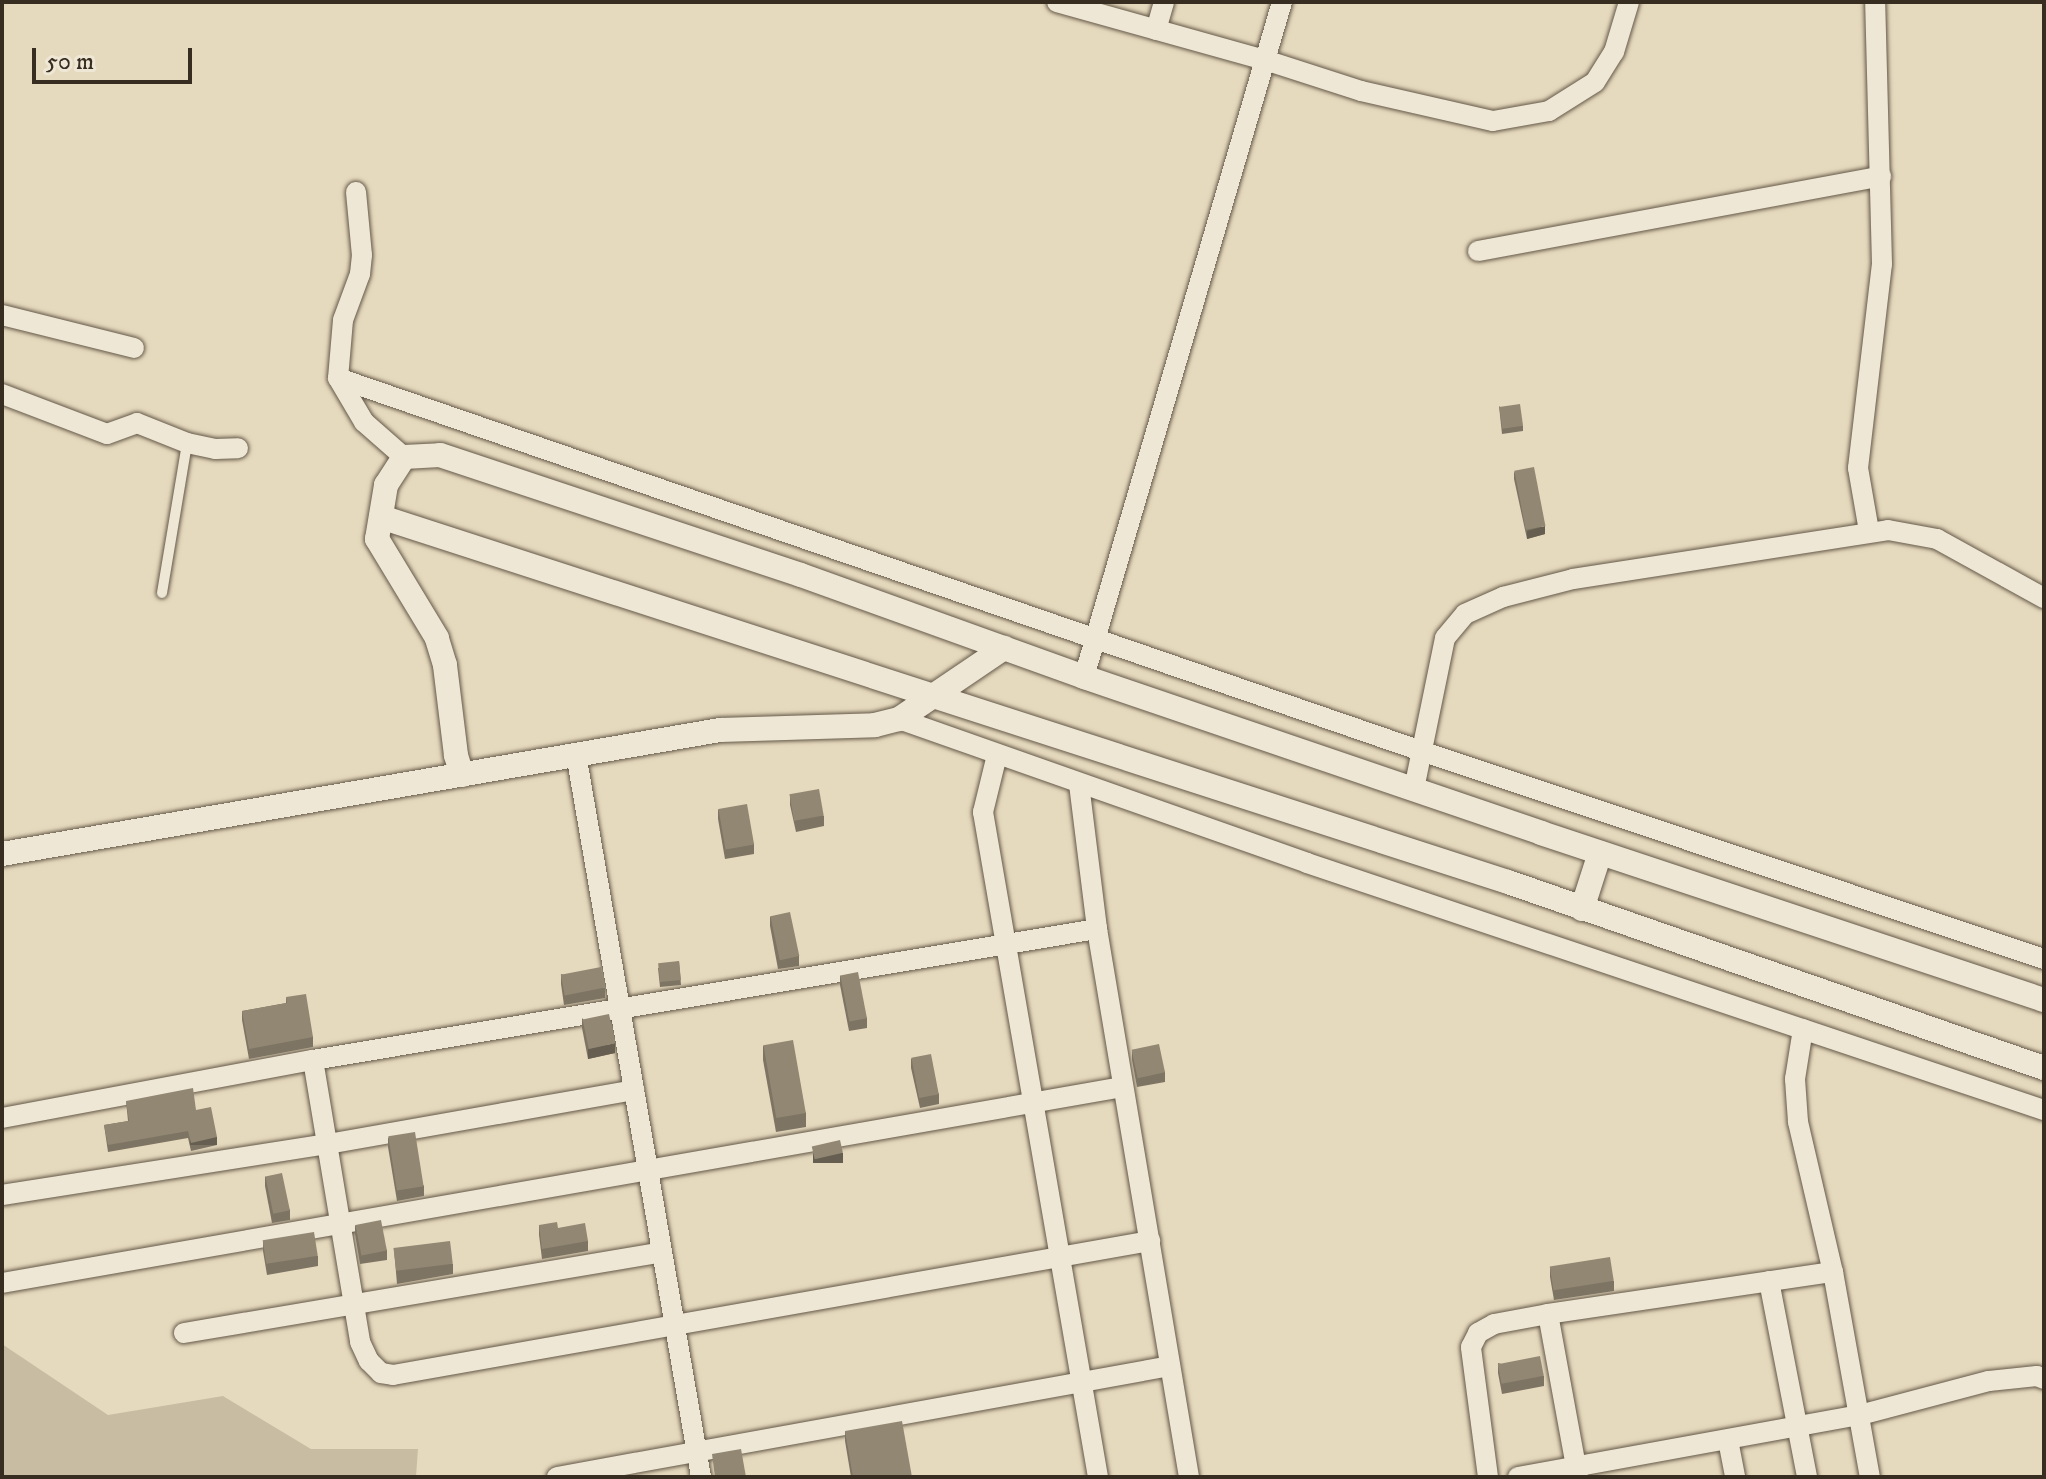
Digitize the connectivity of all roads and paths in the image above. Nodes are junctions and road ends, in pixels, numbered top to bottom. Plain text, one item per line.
1 (1164, 2) edge
2 (1282, 2) edge
3 (1629, 2) edge
4 (1875, 2) edge
5 (1061, 3) edge
6 (1156, 30) junction
7 (1265, 60) junction
8 (1881, 176) junction
9 (356, 192) dead end
10 (1478, 251) dead end
11 (2, 315) edge
12 (134, 348) dead end
13 (338, 378) junction
14 (2, 394) edge
15 (187, 443) junction
16 (238, 448) dead end
17 (404, 457) junction
18 (381, 517) junction
19 (1869, 531) junction
20 (162, 593) dead end
21 (2044, 598) edge
22 (1095, 640) junction
23 (1004, 648) junction
24 (1084, 677) junction
25 (929, 697) junction
26 (899, 719) junction
27 (1421, 751) junction
28 (576, 754) junction
29 (997, 755) junction
30 (462, 775) junction
31 (1079, 784) junction
32 (1414, 789) junction
33 (1600, 853) junction
34 (2, 854) edge
35 (1582, 909) junction
36 (1097, 929) junction
37 (1005, 944) junction
38 (2044, 959) edge
39 (2044, 1000) edge
40 (621, 1011) junction
41 (1803, 1029) junction
42 (313, 1060) junction
43 (2044, 1068) edge
44 (1123, 1087) junction
45 (634, 1090) junction
46 (1033, 1103) junction
47 (2044, 1110) edge
48 (2, 1118) edge
49 (328, 1144) junction
50 (648, 1171) junction
51 (2, 1195) edge
52 (340, 1222) junction
53 (1150, 1241) junction
54 (661, 1252) junction
55 (1060, 1257) junction
56 (1833, 1272) junction
57 (1769, 1281) junction
58 (2, 1283) edge
59 (353, 1304) junction
60 (1548, 1314) junction
61 (674, 1326) junction
62 (184, 1333) dead end
63 (1170, 1366) junction
64 (2044, 1379) edge
65 (1081, 1382) junction
66 (1860, 1415) junction
67 (1797, 1427) junction
68 (1728, 1440) junction
69 (697, 1453) junction
70 (1577, 1472) edge
71 (557, 1477) edge
72 (701, 1477) edge
73 (1098, 1477) edge
74 (1189, 1477) edge
75 (1488, 1477) edge
76 (1518, 1477) edge
77 (1735, 1477) edge
78 (1807, 1477) edge
79 (1870, 1477) edge

1 - 6 street
2 - 7 street
3 - 7 street
4 - 8 street
5 - 6 street
6 - 7 street
7 - 22 street
8 - 10 street
8 - 19 street
9 - 13 street
11 - 12 street
13 - 17 street
13 - 22 street
14 - 15 street
15 - 16 street
15 - 20 lane
17 - 18 street
17 - 23 street
18 - 25 street
18 - 30 street
19 - 21 street
19 - 27 street
22 - 24 street
22 - 27 street
23 - 24 street
23 - 25 street
24 - 32 street
25 - 26 street
25 - 35 street
26 - 28 street
26 - 29 street
27 - 32 street
27 - 38 street
28 - 30 street
28 - 40 street
29 - 31 street
29 - 37 street
30 - 34 street
31 - 36 street
31 - 41 street
32 - 33 street
33 - 35 street
33 - 39 street
35 - 43 street
36 - 37 street
36 - 44 street
37 - 40 street
37 - 46 street
40 - 42 street
40 - 45 street
41 - 47 street
41 - 56 street
42 - 48 street
42 - 49 street
44 - 46 street
44 - 53 street
45 - 49 street
45 - 50 street
46 - 50 street
46 - 55 street
49 - 51 street
49 - 52 street
50 - 52 street
50 - 54 street
52 - 58 street
52 - 59 street
53 - 55 street
53 - 63 street
54 - 59 street
54 - 61 street
55 - 61 street
55 - 65 street
56 - 57 street
56 - 66 street
57 - 60 street
57 - 67 street
59 - 61 street
59 - 62 street
60 - 70 street
60 - 75 street
61 - 69 street
63 - 65 street
63 - 74 street
64 - 66 street
65 - 69 street
65 - 73 street
66 - 67 street
66 - 79 street
67 - 68 street
67 - 78 street
68 - 70 street
68 - 77 street
69 - 71 street
69 - 72 street
70 - 76 street

